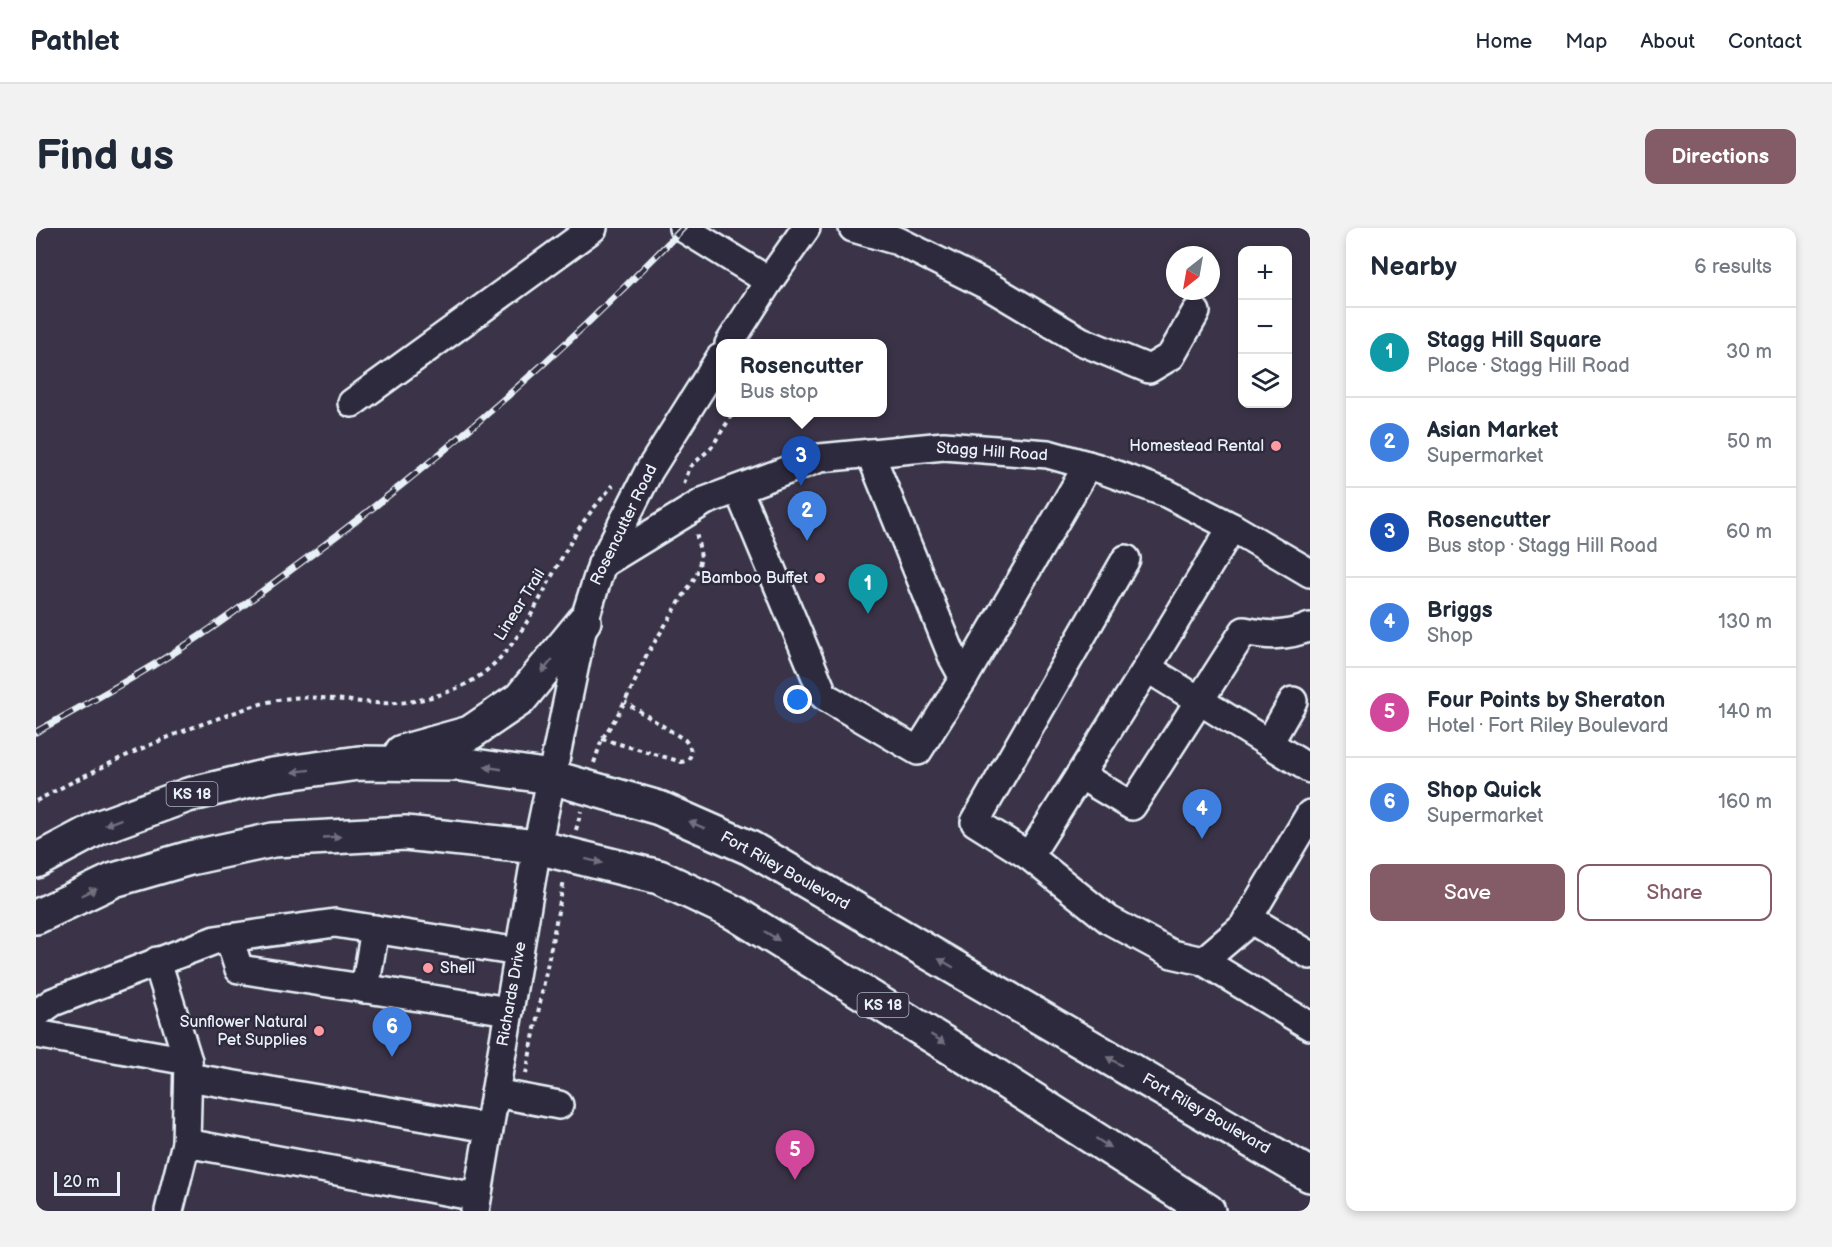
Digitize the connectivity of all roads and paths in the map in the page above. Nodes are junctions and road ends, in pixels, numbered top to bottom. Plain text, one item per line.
1 (593, 228) edge
2 (683, 228) edge
3 (806, 228) edge
4 (853, 228) edge
5 (769, 281) junction
6 (1196, 312) dead end
7 (732, 339) edge
8 (716, 364) edge
9 (352, 403) dead end
10 (731, 417) edge
11 (870, 453) junction
12 (1088, 465) junction
13 (616, 482) dead end
14 (738, 489) junction
15 (688, 511) junction
16 (1232, 526) junction
17 (1126, 559) dead end
18 (602, 564) junction
19 (1310, 573) edge
20 (584, 621) junction
21 (1310, 627) edge
22 (1147, 668) junction
23 (964, 678) junction
24 (1200, 701) junction
25 (1293, 701) dead end
26 (625, 702) junction
27 (602, 739) junction
28 (1269, 743) junction
29 (359, 764) junction
30 (1310, 769) edge
31 (1080, 776) junction
32 (551, 777) junction
33 (587, 787) junction
34 (36, 801) edge
35 (1310, 814) edge
36 (537, 847) junction
37 (570, 855) junction
38 (1029, 856) junction
39 (36, 861) edge
40 (36, 917) edge
41 (1248, 918) junction
42 (375, 929) junction
43 (229, 938) junction
44 (519, 952) junction
45 (1310, 955) edge
46 (1203, 961) junction
47 (157, 962) junction
48 (365, 989) junction
49 (509, 1011) junction
50 (36, 1014) edge
51 (1310, 1026) edge
52 (36, 1034) edge
53 (188, 1069) junction
54 (495, 1093) junction
55 (521, 1098) junction
56 (559, 1105) dead end
57 (489, 1128) junction
58 (186, 1143) junction
59 (1310, 1175) edge
60 (476, 1204) edge
61 (169, 1211) edge
62 (1208, 1211) edge

1 - 9 street
2 - 5 street
3 - 5 street
4 - 6 street
5 - 7 street
8 - 18 street, Rosencutter Road
10 - 15 path
11 - 12 street, Stagg Hill Road
11 - 14 street, Stagg Hill Road
11 - 23 street
12 - 16 street, Stagg Hill Road
12 - 23 street
13 - 34 path, Linear Trail
14 - 15 street, Stagg Hill Road
14 - 23 street
15 - 18 street, Stagg Hill Road
15 - 26 path
16 - 19 street, Stagg Hill Road
16 - 22 street
17 - 38 street
18 - 20 street, Rosencutter Road
20 -> 29 highway
20 - 32 street, Rosencutter Road
21 - 24 street
22 - 24 street
22 - 31 street
24 - 28 street
24 - 31 street
25 - 28 street
26 - 27 path
26 - 27 path
27 - 33 path
28 - 30 street
32 -> 29 highway, Fort Riley Boulevard / KS 18
29 -> 39 highway, Fort Riley Boulevard / KS 18
31 - 38 street
32 - 33 highway, Fort Riley Boulevard / KS 18
32 - 36 street, Richards Drive
33 - 37 path
59 -> 33 highway, Fort Riley Boulevard / KS 18
35 - 41 street
36 - 37 highway, KS 18
40 -> 36 highway, KS 18
36 - 44 street, Richards Drive
37 - 55 path
37 -> 62 highway, KS 18
38 - 46 street
41 - 45 street
41 - 46 street
42 - 43 street
42 - 44 street
42 - 48 street
43 - 47 street
43 - 48 street
44 - 49 street, Richards Drive
46 - 51 street
47 - 50 street
47 - 53 street
48 - 49 street
49 - 54 street, Richards Drive
52 - 53 street
53 - 57 street
53 - 58 street
54 - 55 street
54 - 57 street, Richards Drive
55 - 56 street
57 - 60 street, Richards Drive
58 - 60 street
58 - 61 street

